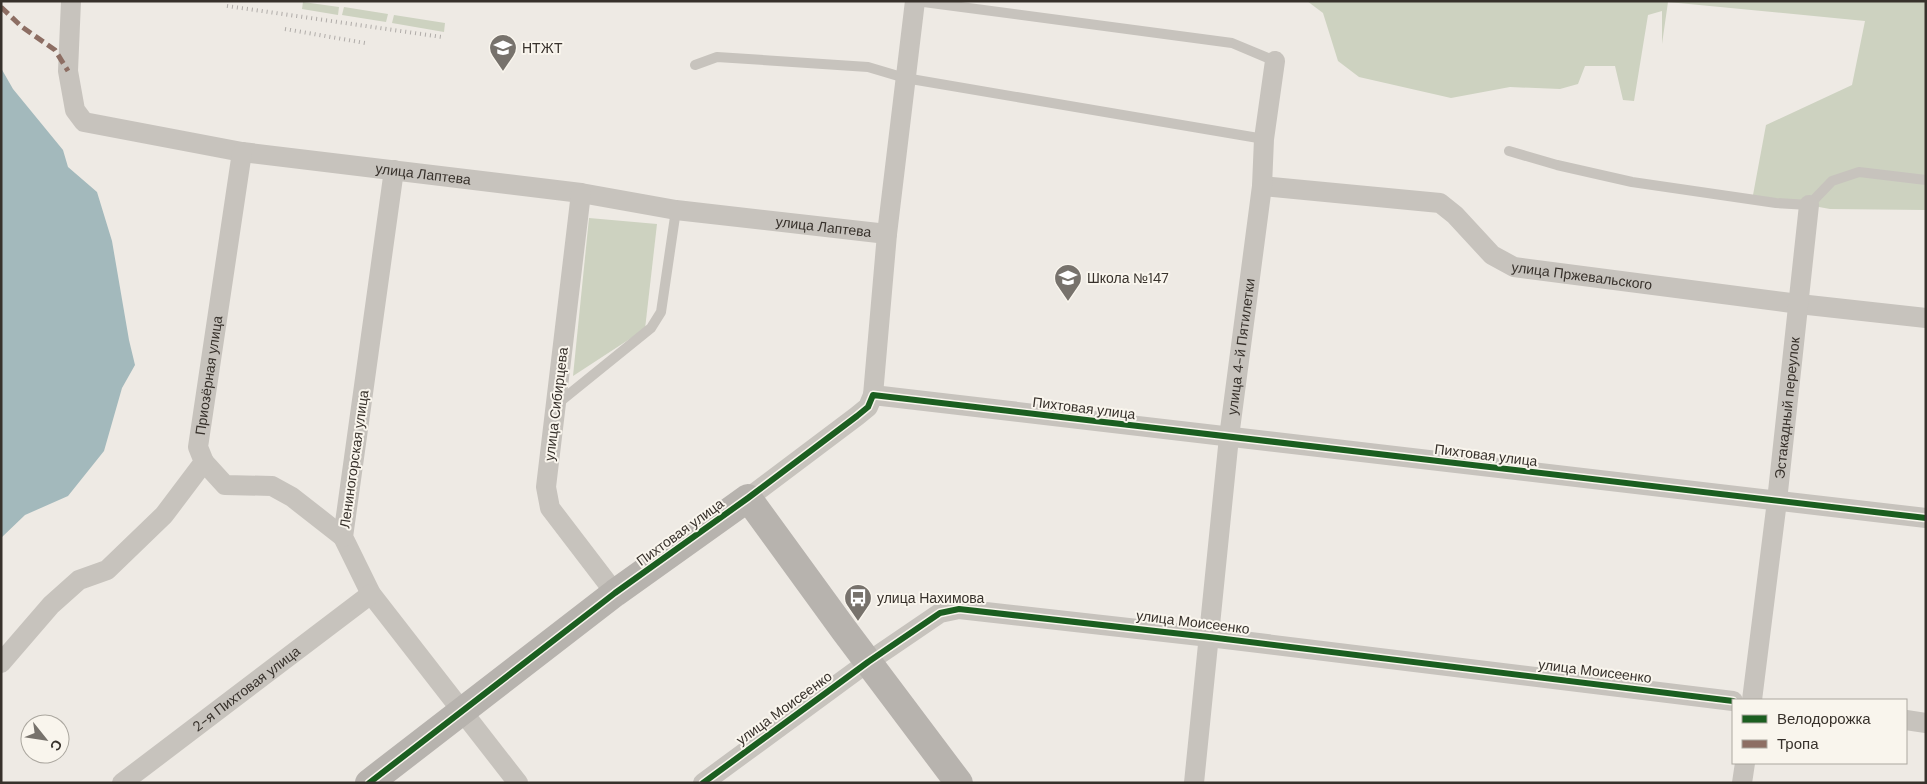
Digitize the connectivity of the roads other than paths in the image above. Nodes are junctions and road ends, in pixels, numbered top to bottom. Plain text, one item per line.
1 (71, 1) edge
2 (915, 1) edge
3 (1275, 61) joint
4 (695, 65) dead end
5 (906, 78) junction
6 (1264, 139) junction
7 (1509, 150) dead end
8 (242, 152) junction
9 (394, 170) junction
10 (1926, 180) edge
11 (1262, 186) junction
12 (581, 194) junction
13 (1809, 206) junction
14 (676, 210) junction
15 (887, 234) junction
16 (1799, 304) junction
17 (1926, 318) edge
18 (873, 395) junction
19 (557, 404) junction
20 (1229, 437) junction
21 (204, 462) junction
22 (748, 498) junction
23 (1776, 501) junction
24 (1926, 518) edge
25 (343, 537) junction
26 (616, 593) junction
27 (371, 594) junction
28 (1209, 636) junction
29 (868, 662) junction
30 (1, 663) edge
31 (1752, 699) edge
32 (1732, 701) edge
33 (463, 712) junction
34 (1907, 720) edge
35 (1926, 723) edge
36 (1744, 764) edge
37 (122, 783) edge
38 (369, 783) edge
39 (518, 783) edge
40 (703, 783) edge
41 (959, 783) edge
42 (1194, 783) edge
43 (1742, 783) edge

1 - 8 street, улица Лаптева
2 - 3 lane
2 - 5 street
3 - 6 street, улица 4-й Пятилетки
4 - 5 lane
5 - 6 lane
5 - 15 street
6 - 11 street, улица 4-й Пятилетки
7 - 13 lane
8 - 9 street, улица Лаптева
8 - 21 street, Приозёрная улица
9 - 12 street, улица Лаптева
9 - 25 street, Лениногорская улица
10 - 13 lane
11 - 16 street, улица Пржевальского
11 - 20 street, улица 4-й Пятилетки
12 - 14 street, улица Лаптева
12 - 19 street, улица Сибирцева
13 - 16 street, Эстакадный переулок
14 - 15 street, улица Лаптева
14 - 19 lane
15 - 18 street
16 - 17 street, улица Пржевальского
16 - 23 street, Эстакадный переулок
18 - 20 street, Пихтовая улица
18 - 22 street, Пихтовая улица
19 - 26 street, улица Сибирцева
20 - 23 street, Пихтовая улица
20 - 28 street, улица 4-й Пятилетки
21 - 25 street
21 - 30 street
22 - 26 street, Пихтовая улица
22 - 29 street
23 - 24 street, Пихтовая улица
23 - 31 street, Эстакадный переулок
25 - 27 street, Лениногорская улица
26 - 33 street, Пихтовая улица
27 - 33 street, Лениногорская улица
27 - 37 street, 2-я Пихтовая улица
28 - 29 street, улица Моисеенко
28 - 32 street, улица Моисеенко
28 - 42 street, улица 4-й Пятилетки
29 - 40 street, улица Моисеенко
29 - 41 street
33 - 38 street, Пихтовая улица
33 - 39 street, Лениногорская улица
34 - 35 street
36 - 43 street

